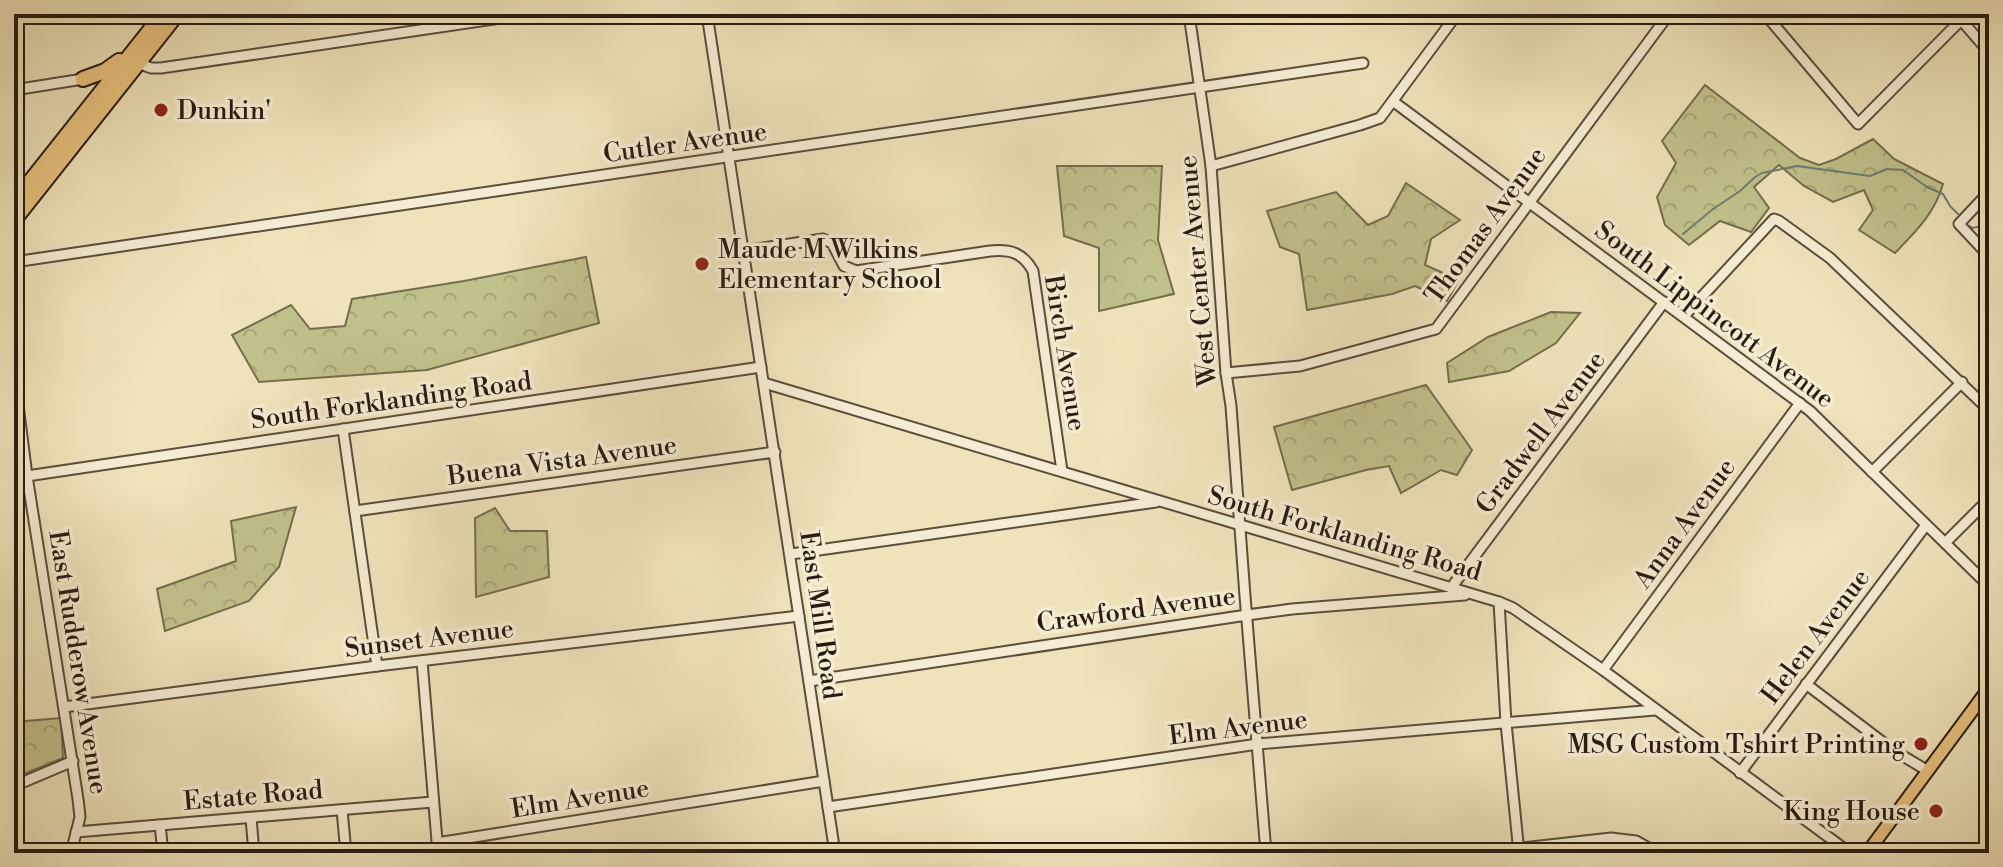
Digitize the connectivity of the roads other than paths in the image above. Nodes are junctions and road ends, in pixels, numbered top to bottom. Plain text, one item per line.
1 (163, 14) edge
2 (177, 14) edge
3 (529, 14) edge
4 (707, 14) edge
5 (1189, 14) edge
6 (1457, 14) edge
7 (1669, 14) edge
8 (1765, 14) edge
9 (1959, 17) edge
10 (148, 33) junction
11 (1989, 52) edge
12 (138, 63) junction
13 (1363, 63) dead end
14 (83, 79) joint
15 (1199, 88) junction
16 (14, 90) edge
17 (1394, 102) junction
18 (728, 158) junction
19 (1211, 166) junction
20 (1989, 192) edge
21 (14, 202) edge
22 (1529, 202) junction
23 (14, 220) edge
24 (743, 251) junction
25 (1989, 256) edge
26 (14, 262) edge
27 (1664, 302) junction
28 (1684, 316) junction
29 (761, 367) junction
30 (1226, 373) junction
31 (15, 381) edge
32 (1962, 382) junction
33 (764, 383) junction
34 (1800, 403) junction
35 (1989, 410) edge
36 (343, 429) junction
37 (775, 452) junction
38 (1062, 471) junction
39 (1872, 472) junction
40 (27, 476) junction
41 (1989, 499) edge
42 (1160, 501) junction
43 (355, 511) junction
44 (1239, 525) junction
45 (1926, 525) junction
46 (1945, 543) junction
47 (791, 554) junction
48 (1989, 586) edge
49 (1451, 588) junction
50 (1472, 594) junction
51 (1499, 602) junction
52 (1247, 615) junction
53 (799, 616) junction
54 (422, 661) junction
55 (377, 666) junction
56 (1603, 670) junction
57 (809, 681) junction
58 (1806, 684) junction
59 (1989, 688) edge
60 (64, 707) junction
61 (1655, 710) junction
62 (1506, 723) junction
63 (1258, 744) junction
64 (73, 761) junction
65 (1928, 771) junction
66 (1740, 773) junction
67 (824, 781) junction
68 (14, 786) edge
69 (433, 802) junction
70 (828, 807) junction
71 (342, 810) junction
72 (251, 818) junction
73 (160, 825) junction
74 (76, 832) junction
75 (438, 848) edge
76 (1519, 851) edge
77 (71, 853) edge
78 (163, 853) edge
79 (254, 853) edge
80 (346, 853) edge
81 (835, 853) edge
82 (1266, 853) edge
83 (1478, 853) edge
84 (1657, 853) edge
85 (1850, 853) edge
86 (1867, 853) edge

1 - 10 highway
2 - 12 highway
3 - 12 street
4 - 18 street, East Mill Road
5 - 15 street, West Center Avenue
6 - 17 street
7 - 22 street, Thomas Avenue
8 - 9 street
9 - 11 street
10 - 14 highway
10 - 21 highway
12 - 23 highway
13 - 15 street, Cutler Avenue
14 - 16 street
15 - 18 street, Cutler Avenue
15 - 19 street, West Center Avenue
17 - 19 street
17 - 22 street, South Lippincott Avenue
18 - 24 street, East Mill Road
18 - 26 street, Cutler Avenue
19 - 30 street, West Center Avenue
20 - 25 street
22 - 27 street, South Lippincott Avenue
22 - 30 street, Thomas Avenue
24 - 29 street, East Mill Road
24 - 38 street, Birch Avenue
27 - 28 street, South Lippincott Avenue
27 - 49 street, Gradwell Avenue
28 - 32 street
28 - 34 street, South Lippincott Avenue
29 - 33 street, East Mill Road
29 - 36 street, South Forklanding Road
30 - 44 street, West Center Avenue
31 - 40 street, East Rudderow Avenue
32 - 35 street
32 - 39 street
33 - 37 street, East Mill Road
33 - 38 street, South Forklanding Road
34 - 39 street, South Lippincott Avenue
34 - 56 street, Anna Avenue
36 - 40 street, South Forklanding Road
36 - 43 street
37 - 43 street, Buena Vista Avenue
37 - 47 street, East Mill Road
38 - 42 street, South Forklanding Road
39 - 45 street, South Lippincott Avenue
40 - 60 street, East Rudderow Avenue
41 - 46 street
42 - 44 street, South Forklanding Road
42 - 47 street
43 - 55 street
44 - 49 street, South Forklanding Road
44 - 52 street, West Center Avenue
45 - 46 street, South Lippincott Avenue
45 - 58 street, Helen Avenue
46 - 48 street, South Lippincott Avenue
47 - 53 street, East Mill Road
49 - 50 street, South Forklanding Road
50 - 51 street, South Forklanding Road
50 - 52 street, Crawford Avenue
51 - 56 street, South Forklanding Road
51 - 62 street
52 - 57 street, Crawford Avenue
52 - 63 street, West Center Avenue
53 - 54 street, Sunset Avenue
53 - 57 street, East Mill Road
54 - 55 street, Sunset Avenue
54 - 69 street
55 - 60 street, Sunset Avenue
56 - 61 street, South Forklanding Road
57 - 67 street, East Mill Road
58 - 65 street
58 - 66 street, Helen Avenue
59 - 65 main road
60 - 64 street, East Rudderow Avenue
61 - 62 street, Elm Avenue
61 - 66 street, South Forklanding Road
62 - 63 street, Elm Avenue
62 - 76 street
63 - 70 street, Elm Avenue
63 - 82 street, West Center Avenue
64 - 68 street
64 - 74 street, East Rudderow Avenue
65 - 86 main road
66 - 85 street, South Forklanding Road
67 - 70 street, East Mill Road
67 - 75 street, Elm Avenue
69 - 71 street, Estate Road
69 - 75 street
70 - 81 street, East Mill Road
71 - 72 street, Estate Road
71 - 80 street
72 - 73 street, Estate Road
72 - 79 street
73 - 74 street, Estate Road
73 - 78 street
74 - 77 street, East Rudderow Avenue
76 - 83 street
76 - 84 street

